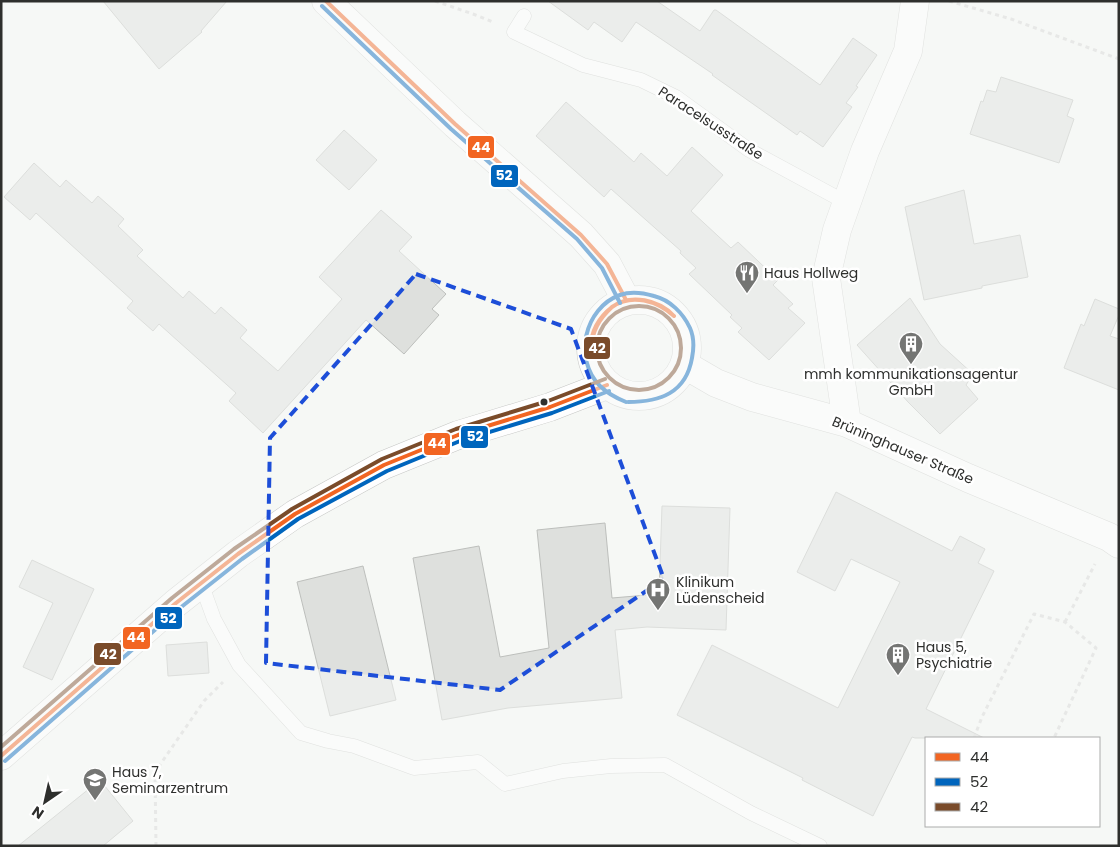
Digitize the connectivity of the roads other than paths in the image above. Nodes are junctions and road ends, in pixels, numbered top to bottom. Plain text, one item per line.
1 (326, 1) edge
2 (915, 1) edge
3 (524, 16) dead end
4 (847, 203) junction
5 (626, 300) junction
6 (685, 365) junction
7 (607, 385) junction
8 (847, 423) junction
9 (1114, 540) edge
10 (201, 583) junction
11 (1, 756) edge
12 (820, 846) edge

1 - 5 street
2 - 4 street
3 - 4 lane, Paracelsusstraße
4 - 8 street
5 - 6 street
5 - 7 street
6 - 7 street
6 - 8 street, Brüninghauser Straße
7 - 10 street
8 - 9 street, Brüninghauser Straße
10 - 11 street
10 - 12 lane

